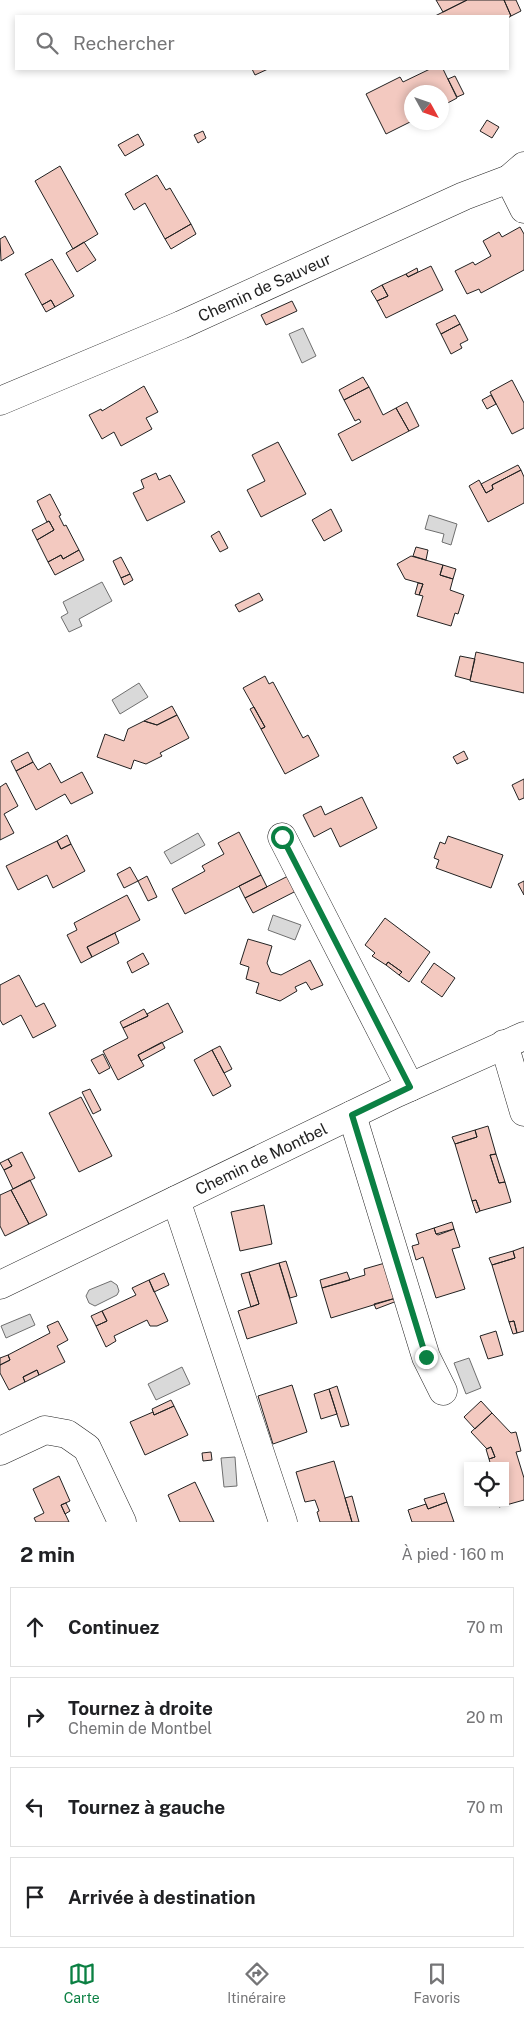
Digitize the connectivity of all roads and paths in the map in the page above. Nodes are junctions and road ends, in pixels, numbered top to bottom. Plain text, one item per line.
1 (519, 175) edge
2 (524, 209) edge
3 (0, 401) edge
4 (282, 837) dead end
5 (514, 1040) edge
6 (410, 1087) junction
7 (524, 1112) edge
8 (352, 1115) junction
9 (176, 1200) junction
10 (0, 1285) edge
11 (443, 1392) dead end
12 (0, 1451) edge
13 (122, 1522) edge
14 (283, 1522) edge

1 - 2 street
1 - 3 street, Chemin de Sauveur
4 - 6 street
5 - 6 street, Chemin de Montbel
5 - 7 street
6 - 8 street, Chemin de Montbel
8 - 9 street, Chemin de Montbel
8 - 11 street
9 - 10 street, Chemin de Montbel
9 - 14 street
12 - 13 street

